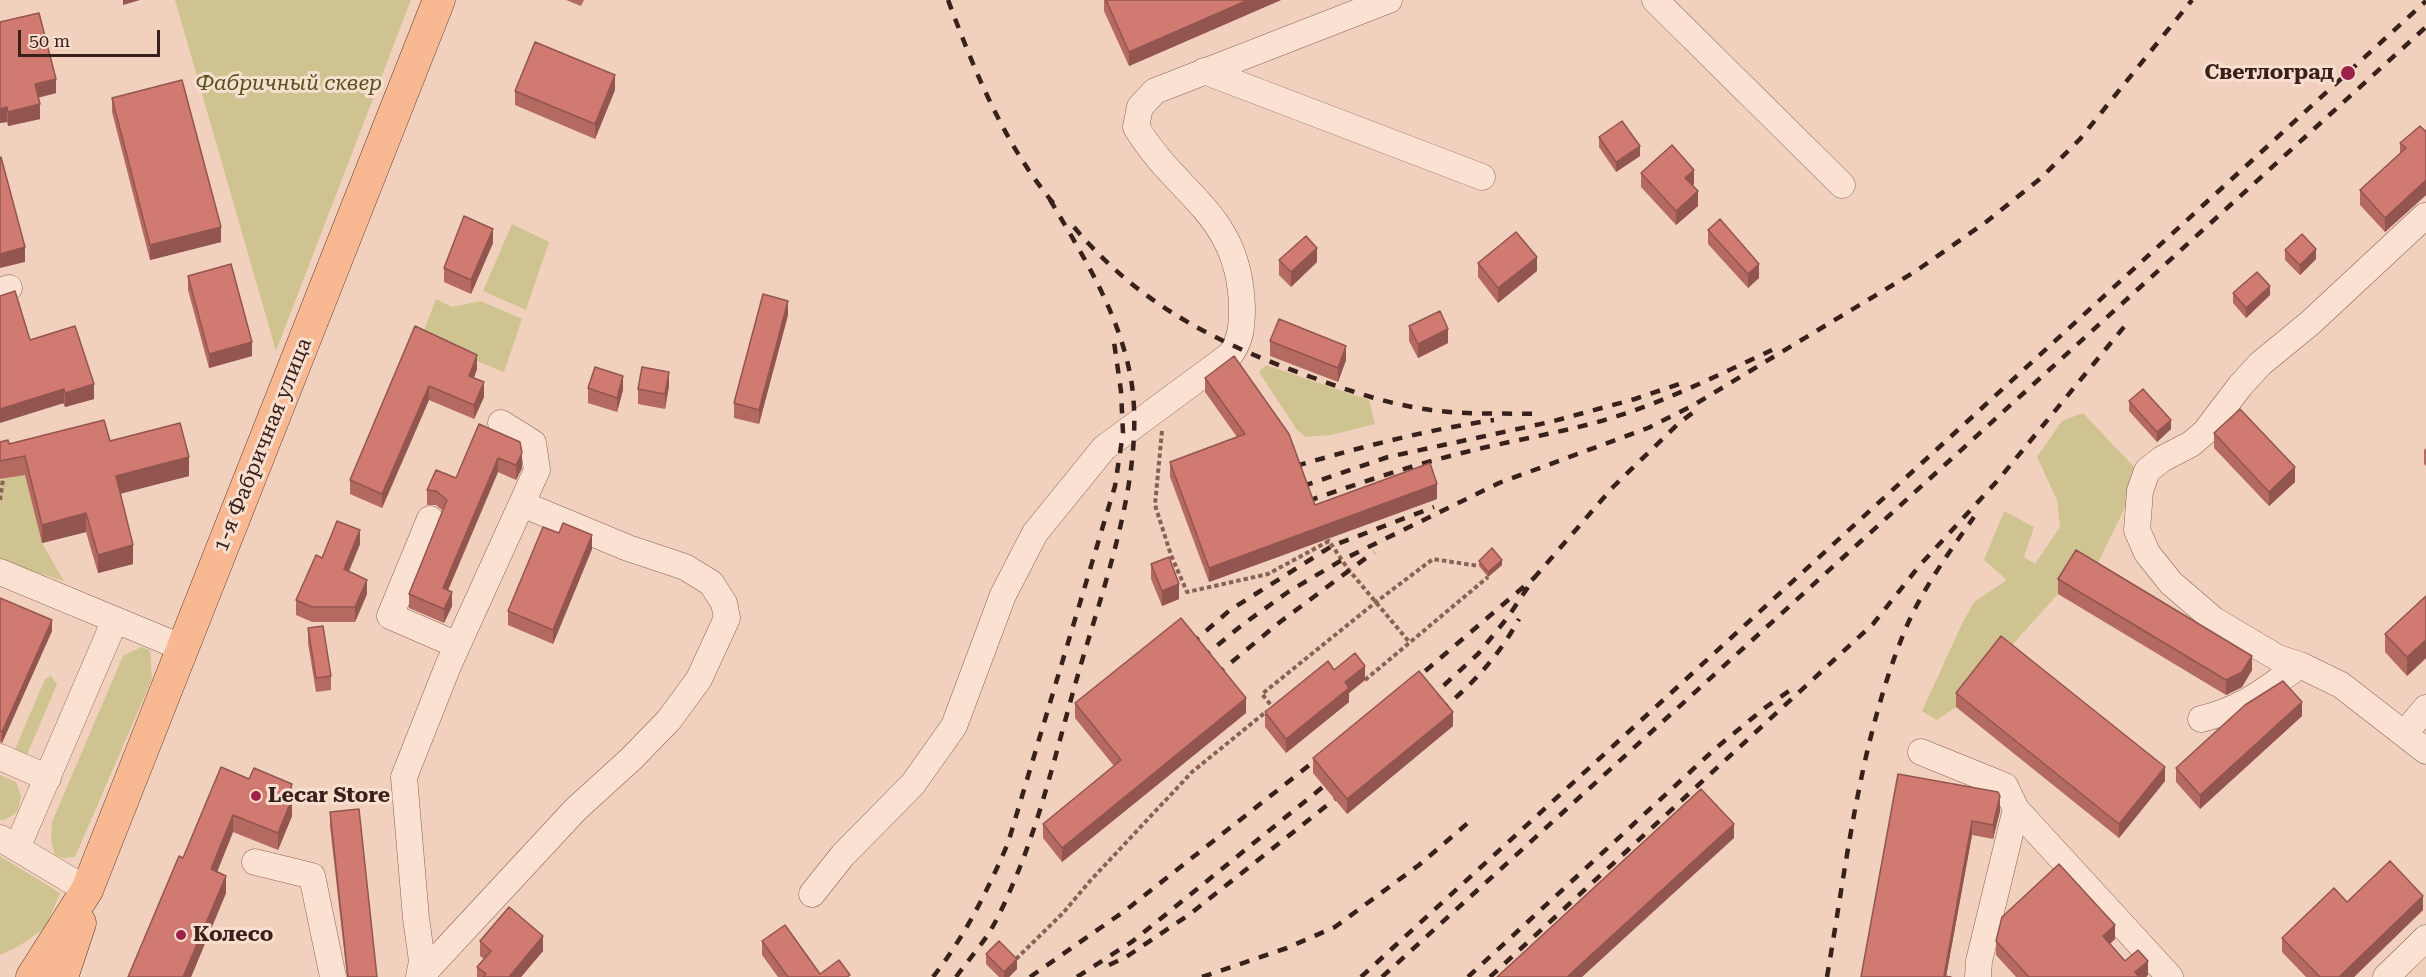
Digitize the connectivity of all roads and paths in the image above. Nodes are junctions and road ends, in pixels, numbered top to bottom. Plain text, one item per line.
1 (439, 0) edge
2 (1389, 0) edge
3 (1655, 0) edge
4 (1204, 72) junction
5 (1482, 177) dead end
6 (1842, 185) dead end
7 (2426, 216) edge
8 (1164, 404) junction
9 (501, 423) dead end
10 (3, 479) edge
11 (0, 500) edge
12 (522, 504) junction
13 (430, 519) dead end
14 (1479, 566) edge
15 (0, 572) edge
16 (1488, 577) edge
17 (1376, 602) junction
18 (115, 620) junction
19 (1410, 643) junction
20 (458, 645) junction
21 (183, 648) junction
22 (2300, 665) junction
23 (1365, 680) edge
24 (1273, 707) junction
25 (2426, 708) edge
26 (1279, 715) edge
27 (2201, 719) dead end
28 (2404, 734) junction
29 (2426, 751) edge
30 (1921, 752) dead end
31 (0, 758) edge
32 (48, 778) junction
33 (2016, 809) junction
34 (8, 843) edge
35 (255, 862) dead end
36 (87, 890) junction
37 (812, 894) dead end
38 (2426, 938) edge
39 (1016, 959) edge
40 (32, 977) edge
41 (62, 977) edge
42 (333, 977) edge
43 (419, 977) edge
44 (1978, 977) edge
45 (2170, 977) edge
46 (2386, 977) edge

1 - 21 main road, 1-я Фабричная улица
2 - 4 street
3 - 6 street
4 - 5 street
4 - 8 street
7 - 22 street
8 - 17 path
8 - 37 street
9 - 12 street
10 - 11 path
12 - 20 street
12 - 43 street
13 - 20 street
14 - 17 path
15 - 18 street
16 - 19 path
17 - 19 path
17 - 24 path
18 - 21 street
18 - 32 street
19 - 23 path
20 - 43 street
21 - 36 main road, 1-я Фабричная улица
22 - 27 street
22 - 28 street
24 - 26 path
24 - 39 path
25 - 28 street
28 - 29 street
30 - 33 street
31 - 32 street
32 - 34 street
33 - 44 street
33 - 45 street
34 - 36 street
35 - 42 street
36 - 40 main road
36 - 41 main road
38 - 46 street

